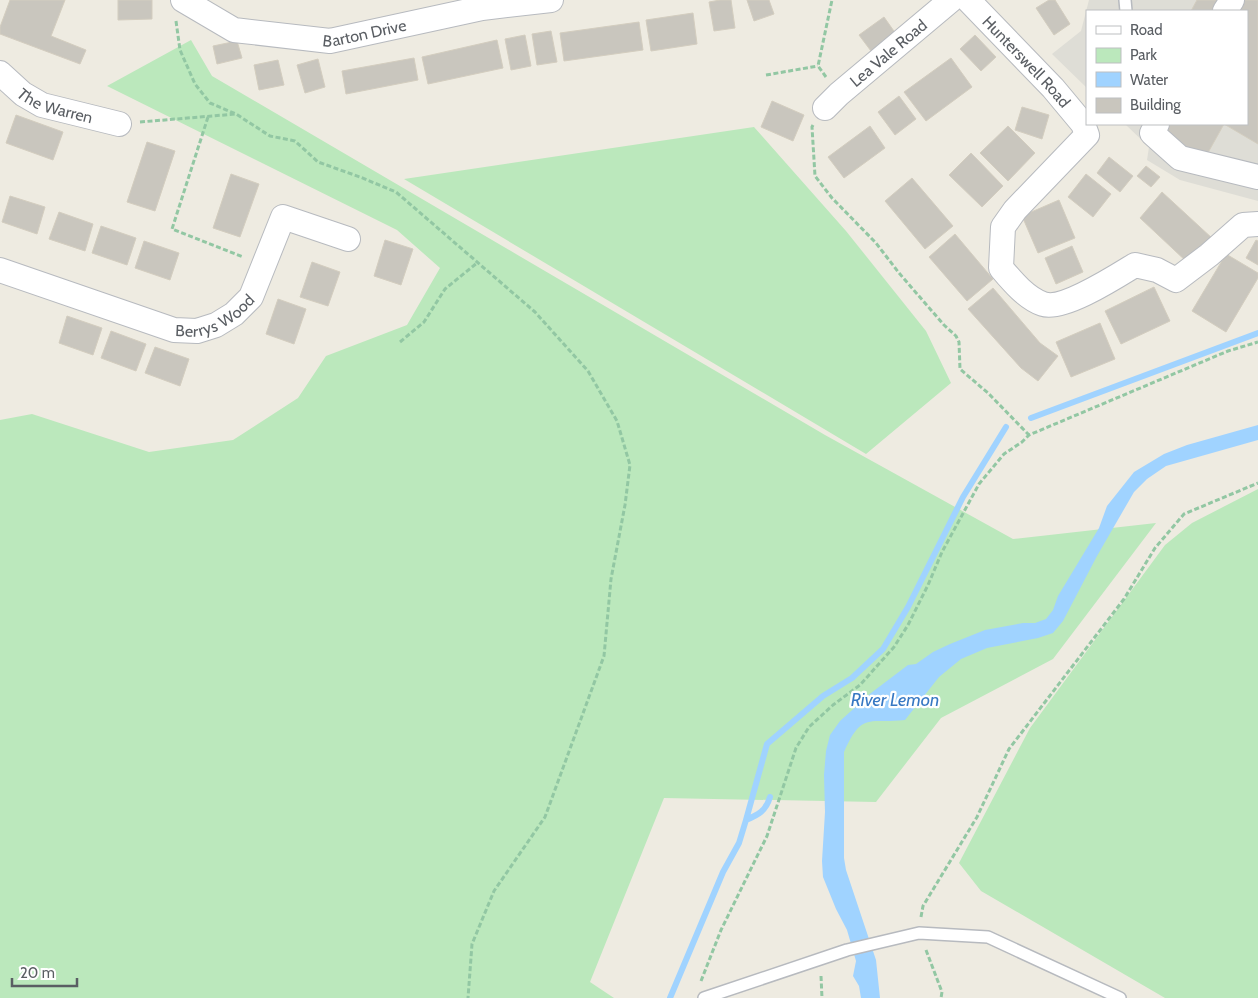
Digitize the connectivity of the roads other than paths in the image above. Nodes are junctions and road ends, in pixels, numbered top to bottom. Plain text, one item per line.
1 (551, 0) edge
2 (951, 0) edge
3 (968, 0) edge
4 (180, 10) edge
5 (0, 73) edge
6 (832, 101) road end
7 (119, 124) road end
8 (1156, 125) edge
9 (1258, 177) edge
10 (1258, 224) edge
11 (348, 239) dead end
12 (0, 270) edge
13 (704, 998) edge
14 (1120, 998) edge

1 - 4 street, Barton Drive
2 - 6 street, Lea Vale Road
3 - 10 street, Hunterswell Road
5 - 7 street, The Warren
8 - 9 street
11 - 12 street, Berrys Wood
13 - 14 lane

